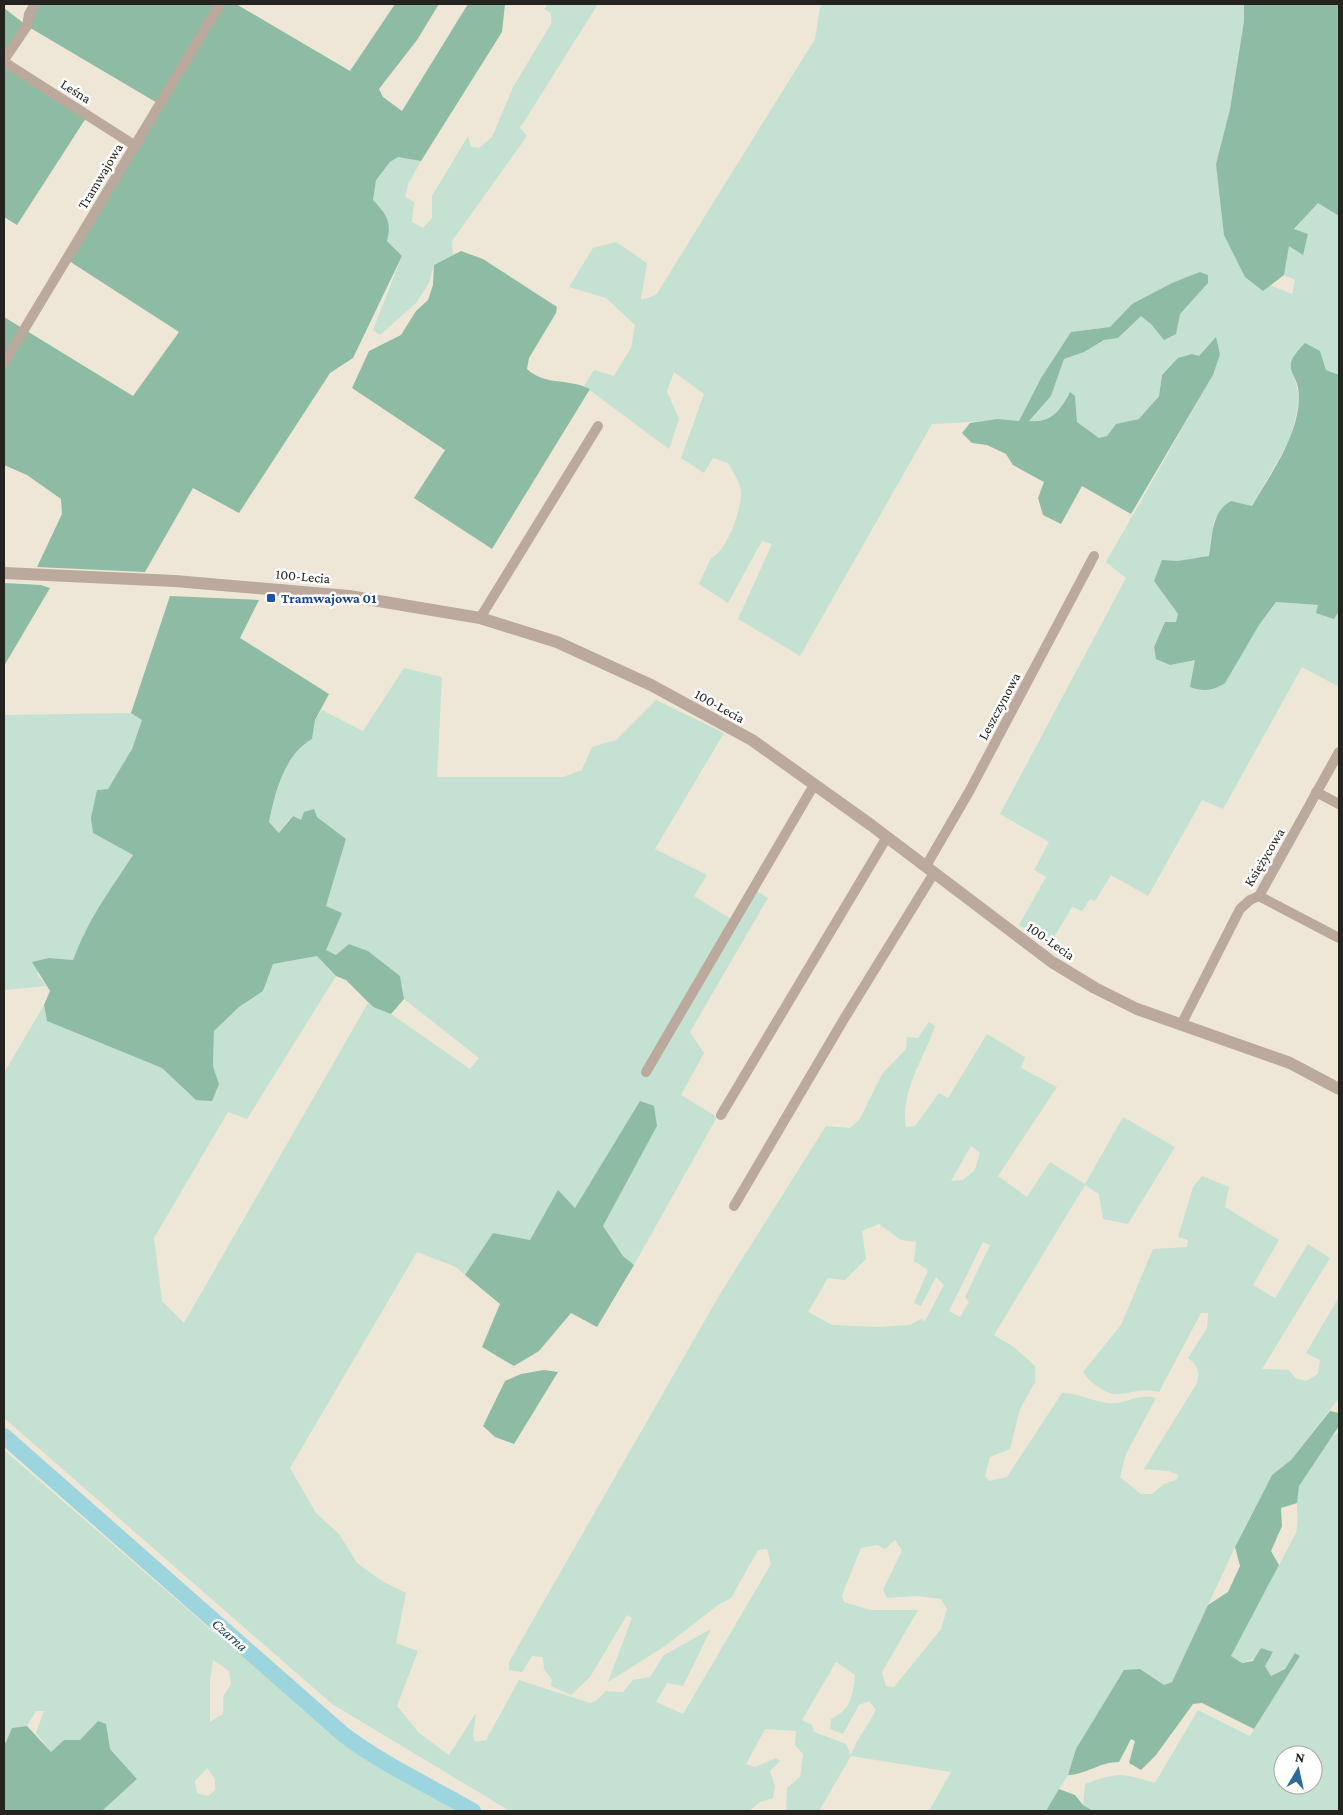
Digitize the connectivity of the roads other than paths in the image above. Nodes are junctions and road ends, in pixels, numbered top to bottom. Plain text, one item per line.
1 (35, 4) edge
2 (220, 4) edge
3 (4, 61) edge
4 (134, 145) junction
5 (4, 363) edge
6 (598, 426) dead end
7 (1094, 556) dead end
8 (4, 573) edge
9 (480, 618) junction
10 (1339, 752) edge
11 (814, 785) junction
12 (1316, 792) junction
13 (1339, 804) edge
14 (887, 837) junction
15 (930, 870) junction
16 (1259, 896) junction
17 (1339, 938) edge
18 (1181, 1025) junction
19 (646, 1072) dead end
20 (1339, 1089) edge
21 (721, 1115) dead end
22 (734, 1206) dead end

1 - 3 street
2 - 4 street, Tramwajowa
3 - 4 street, Leśna
4 - 5 street, Tramwajowa
6 - 9 street
7 - 15 street, Leszczynowa
8 - 9 street, 100-Lecia
9 - 11 street, 100-Lecia
10 - 12 street, Księżycowa
11 - 14 street, 100-Lecia
11 - 19 street
12 - 13 street
12 - 16 street, Księżycowa
14 - 15 street, 100-Lecia
14 - 21 street
15 - 18 street, 100-Lecia
15 - 22 street, Leszczynowa
16 - 17 street
16 - 18 street, Księżycowa
18 - 20 street, 100-Lecia

